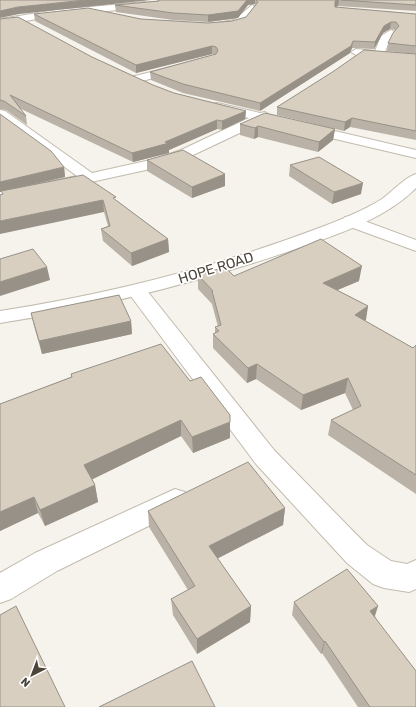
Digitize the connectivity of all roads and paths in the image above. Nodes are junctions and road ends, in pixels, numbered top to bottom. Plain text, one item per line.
1 (156, 4) edge
2 (252, 8) edge
3 (88, 10) junction
4 (115, 17) edge
5 (19, 18) junction
6 (0, 22) edge
7 (208, 26) edge
8 (40, 30) edge
9 (391, 33) edge
10 (379, 54) junction
11 (353, 58) edge
12 (416, 58) edge
13 (192, 64) edge
14 (122, 72) edge
15 (135, 79) junction
16 (150, 86) edge
17 (202, 103) edge
18 (275, 109) dead end
19 (0, 114) edge
20 (262, 118) junction
21 (416, 154) edge
22 (89, 178) junction
23 (416, 179) edge
24 (0, 197) edge
25 (351, 221) junction
26 (416, 246) edge
27 (137, 291) junction
28 (0, 317) edge
29 (194, 491) edge
30 (416, 574) edge
31 (0, 589) edge

1 - 3 street
2 - 7 street
3 - 4 street
3 - 5 street
5 - 6 street
5 - 8 street
9 - 10 street
10 - 11 street
10 - 12 street
13 - 15 street
14 - 15 street
15 - 16 street
17 - 20 street
18 - 20 street
19 - 22 street
20 - 21 street
20 - 22 street
22 - 24 street
23 - 25 street, HOPE ROAD
25 - 26 street
25 - 27 street, HOPE ROAD
27 - 28 street, HOPE ROAD
27 - 30 street
29 - 31 street

